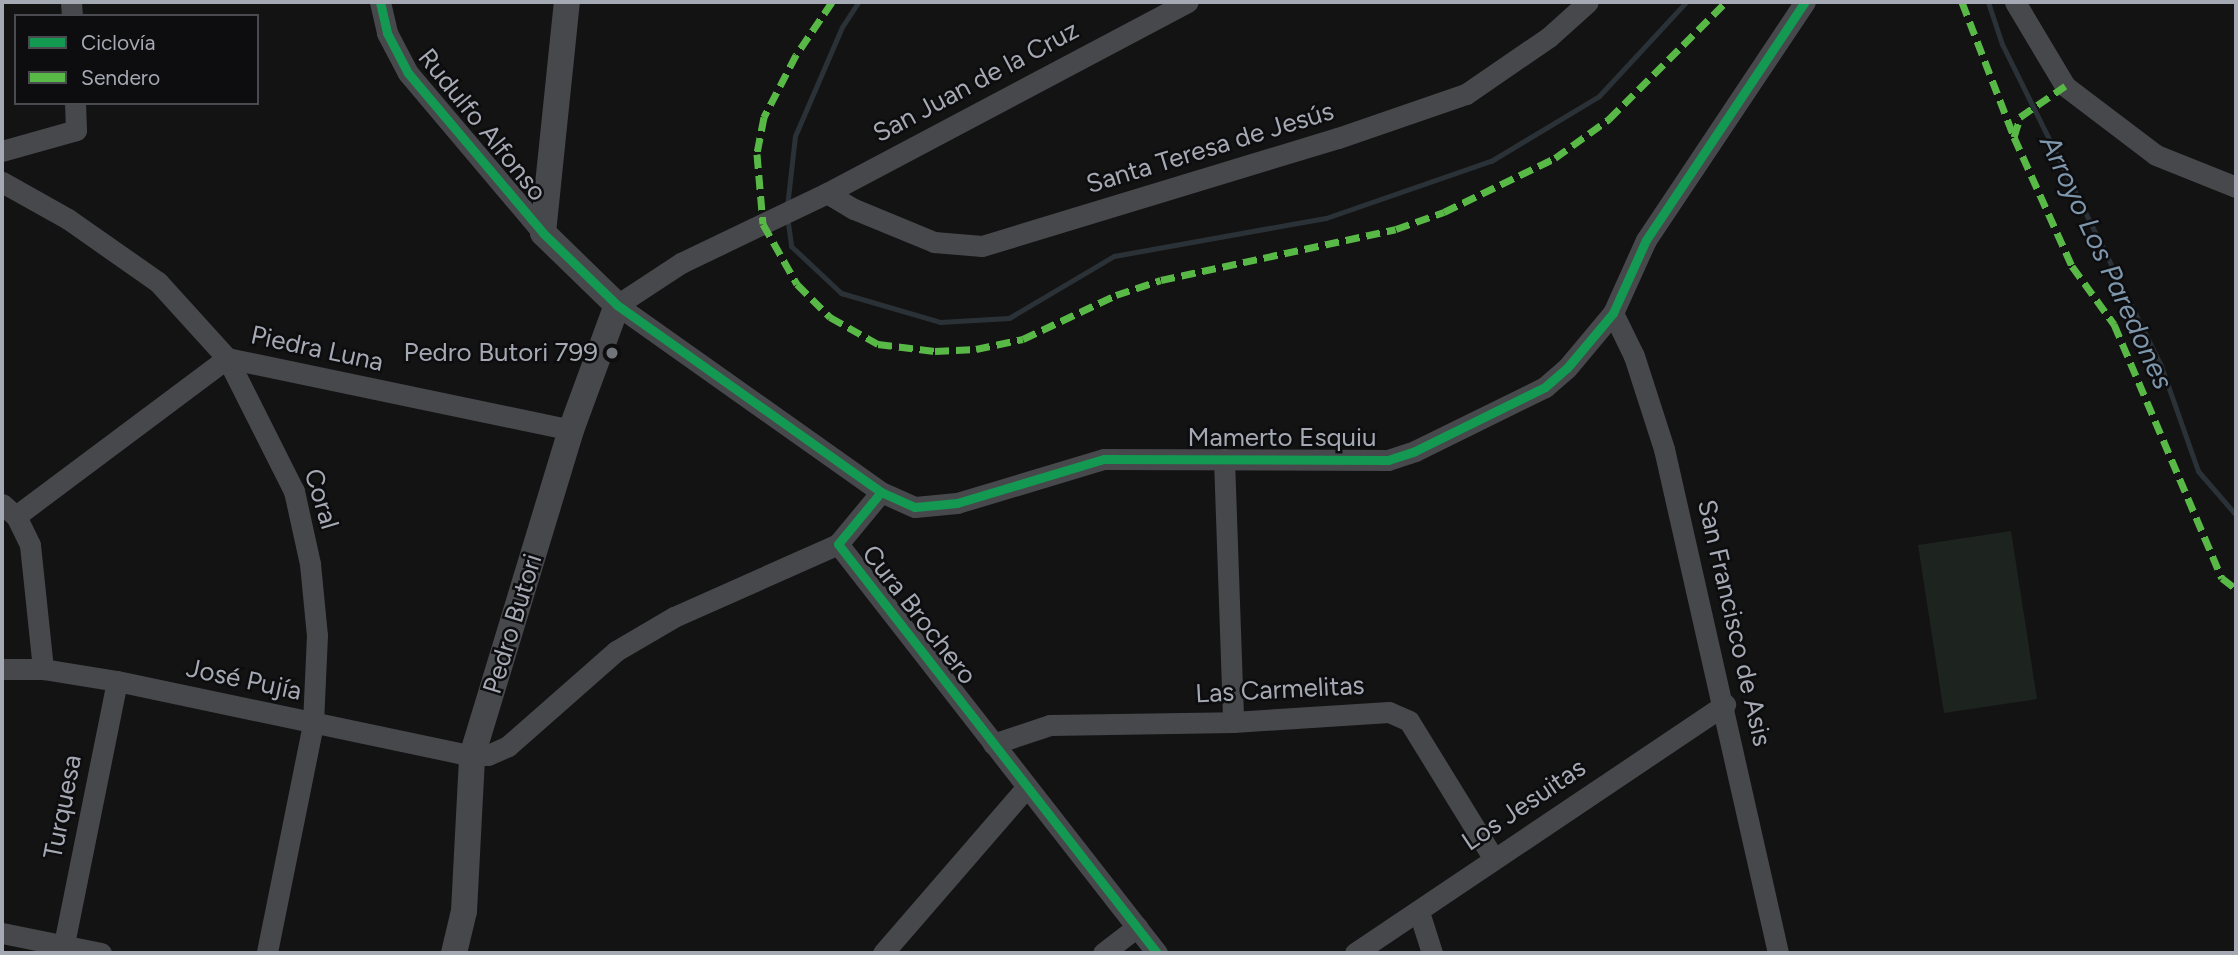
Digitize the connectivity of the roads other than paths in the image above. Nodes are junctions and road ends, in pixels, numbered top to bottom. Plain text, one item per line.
1 (380, 2) edge
2 (567, 2) edge
3 (1187, 2) edge
4 (1588, 2) edge
5 (1805, 2) edge
6 (2015, 2) edge
7 (75, 105) edge
8 (2, 151) edge
9 (2, 182) edge
10 (2236, 187) edge
11 (827, 192) junction
12 (543, 233) junction
13 (617, 305) junction
14 (1613, 313) junction
15 (227, 358) junction
16 (571, 430) junction
17 (1224, 459) junction
18 (881, 492) junction
19 (9, 510) edge
20 (838, 544) junction
21 (2, 669) edge
22 (43, 669) junction
23 (117, 681) junction
24 (1725, 704) junction
25 (1233, 722) junction
26 (313, 724) junction
27 (993, 744) junction
28 (472, 756) junction
29 (1025, 789) junction
30 (1494, 859) junction
31 (1419, 912) junction
32 (1137, 927) junction
33 (2, 933) edge
34 (64, 944) junction
35 (101, 953) edge
36 (267, 953) edge
37 (454, 953) edge
38 (883, 953) edge
39 (1103, 953) edge
40 (1157, 953) edge
41 (1355, 953) edge
42 (1432, 953) edge
43 (1778, 953) edge

1 - 12 street, Rudulfo Alfonso
2 - 12 street
3 - 11 street, San Juan de la Cruz
4 - 11 street, Santa Teresa de Jesús
5 - 14 street, Mamerto Esquiu
6 - 10 street
7 - 8 street
9 - 15 street, Coral
11 - 13 street, San Juan de la Cruz
12 - 13 street
13 - 16 street, Pedro Butori
13 - 18 street
14 - 17 street, Mamerto Esquiu
14 - 24 street, San Francisco de Asis
15 - 16 street, Piedra Luna
15 - 19 street, Piedra Luna
15 - 26 street, Coral
16 - 28 street, Pedro Butori
17 - 18 street, Mamerto Esquiu
17 - 25 street
18 - 20 street, Cura Brochero
19 - 22 street
20 - 27 street, Cura Brochero
20 - 28 street
21 - 22 street, José Pujía
22 - 23 street, José Pujía
23 - 26 street, José Pujía
23 - 34 street, Turquesa
24 - 30 street, Los Jesuitas
24 - 43 street, San Francisco de Asis
25 - 27 street, Las Carmelitas
25 - 30 street, Las Carmelitas
26 - 28 street, José Pujía
26 - 36 street, Coral
27 - 29 street, Cura Brochero
28 - 37 street, Pedro Butori
29 - 32 street, Cura Brochero
29 - 38 street
30 - 31 street, Los Jesuitas
31 - 41 street, Los Jesuitas
31 - 42 street
32 - 39 street
32 - 40 street, Cura Brochero
33 - 34 street
34 - 35 street

